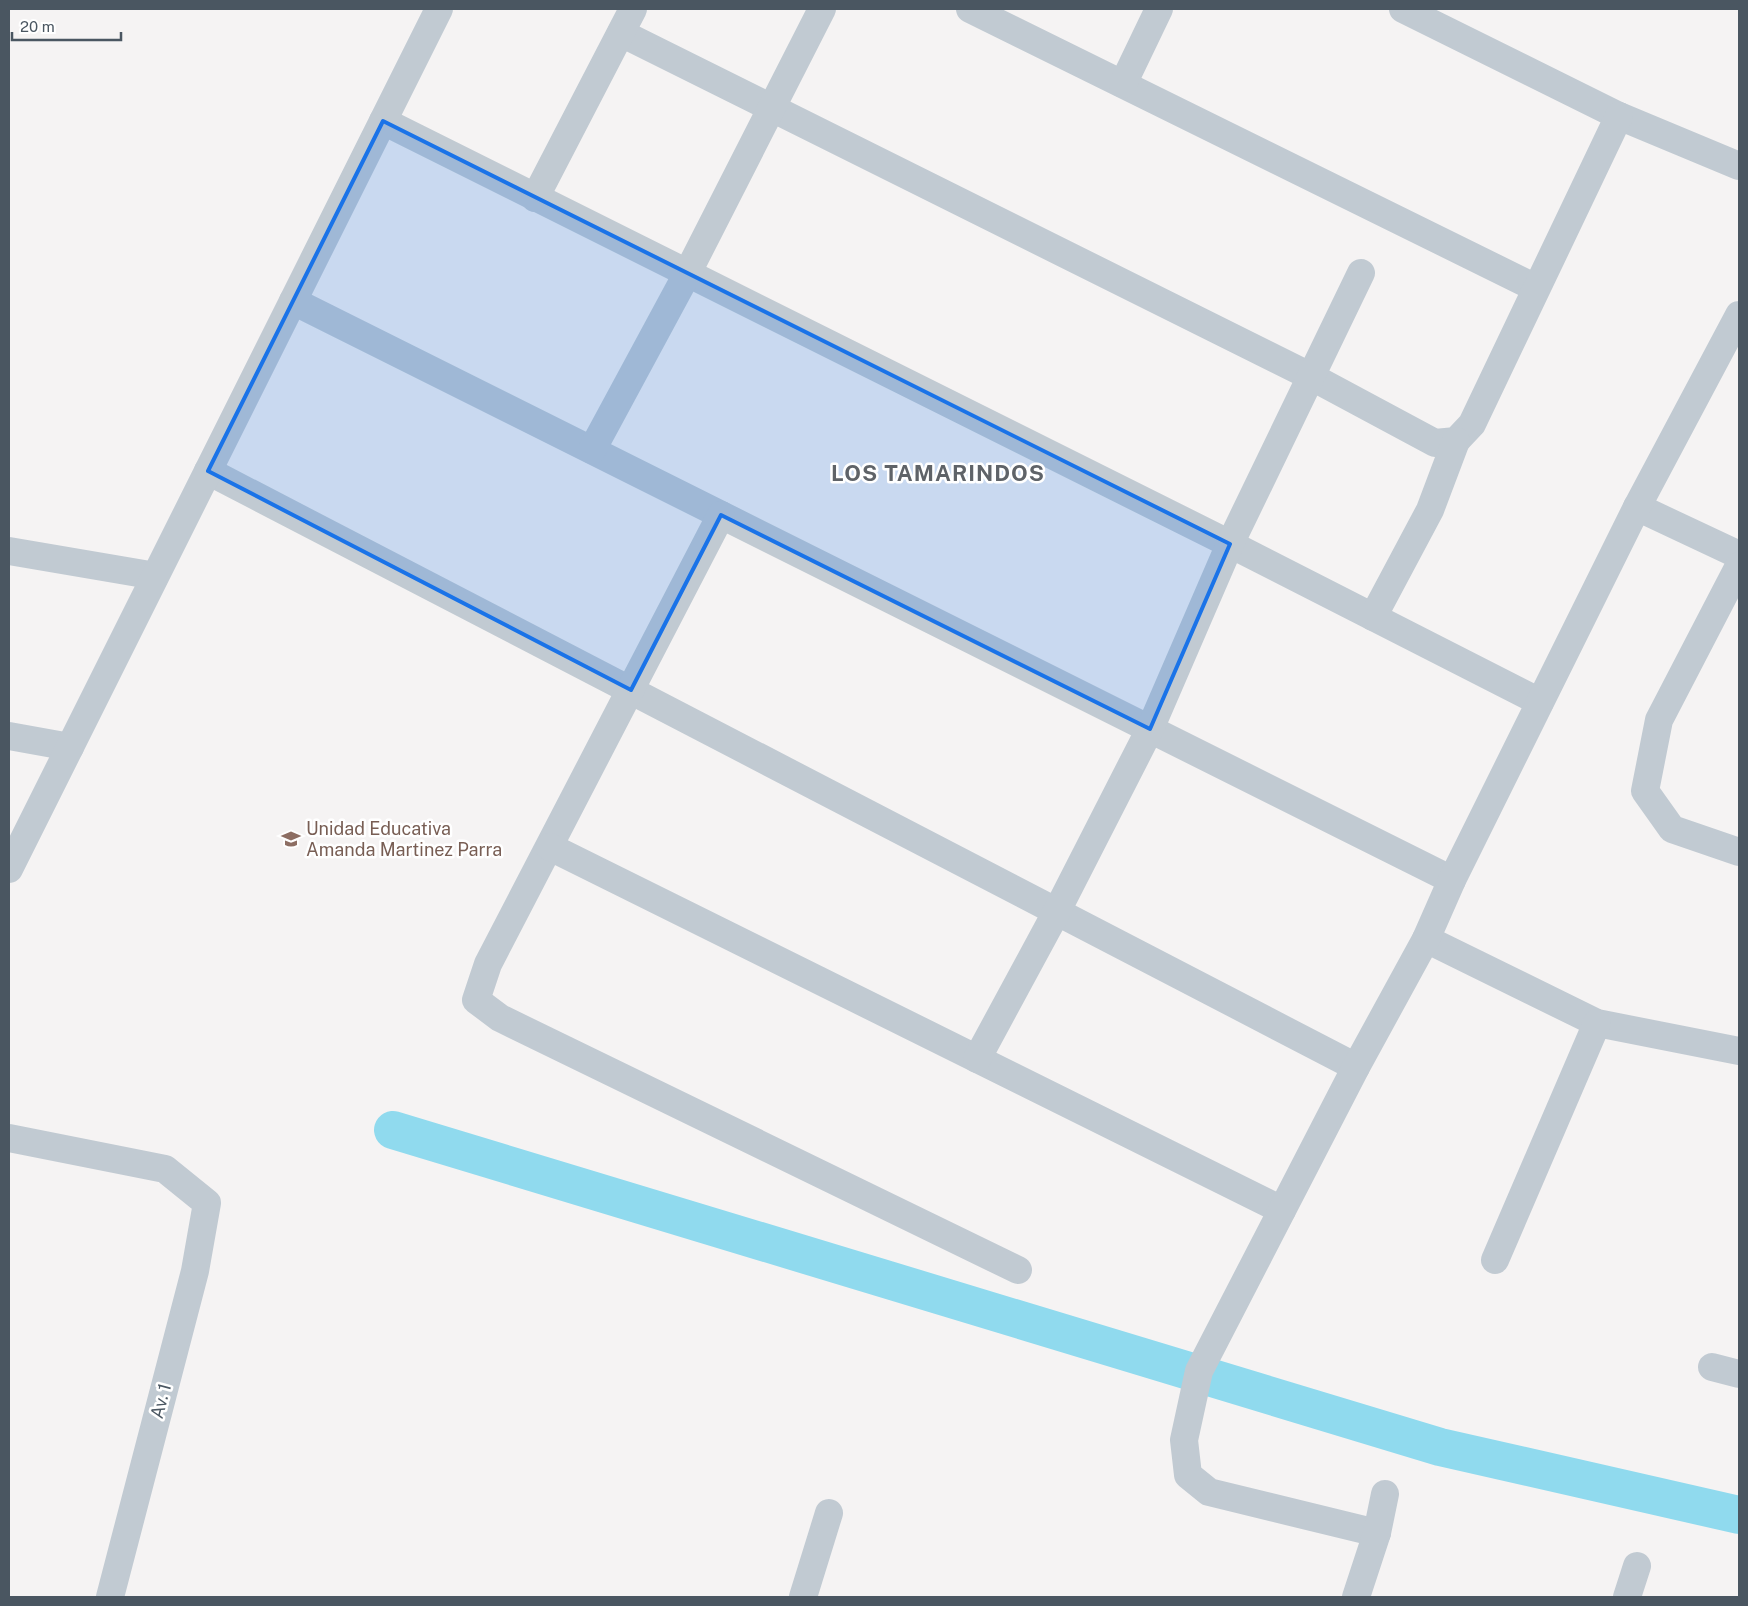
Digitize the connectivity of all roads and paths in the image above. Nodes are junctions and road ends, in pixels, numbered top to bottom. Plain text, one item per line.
1 (439, 9) edge
2 (633, 9) edge
3 (822, 9) edge
4 (970, 9) edge
5 (1159, 9) edge
6 (1402, 9) edge
7 (620, 32) junction
8 (1123, 84) junction
9 (771, 107) junction
10 (1619, 116) junction
11 (383, 121) junction
12 (1739, 166) edge
13 (535, 198) junction
14 (1361, 273) dead end
15 (687, 274) junction
16 (1536, 288) junction
17 (293, 301) junction
18 (1739, 315) edge
19 (1312, 377) junction
20 (1456, 441) junction
21 (592, 450) junction
22 (208, 472) junction
23 (1637, 507) junction
24 (721, 514) junction
25 (1230, 544) junction
26 (9, 551) edge
27 (1739, 555) edge
28 (1739, 566) edge
29 (154, 578) junction
30 (1372, 617) junction
31 (631, 690) junction
32 (1540, 702) junction
33 (1150, 730) junction
34 (9, 736) edge
35 (70, 747) junction
36 (550, 847) junction
37 (1739, 852) edge
38 (12, 854) edge
39 (1452, 880) junction
40 (1057, 911) junction
41 (1426, 939) junction
42 (1598, 1023) junction
43 (1739, 1051) edge
44 (978, 1060) junction
45 (1356, 1067) junction
46 (9, 1138) edge
47 (1282, 1210) junction
48 (1496, 1260) dead end
49 (1018, 1270) dead end
50 (1712, 1367) dead end
51 (1739, 1374) edge
52 (1385, 1494) dead end
53 (829, 1512) dead end
54 (1377, 1533) junction
55 (1637, 1566) dead end
56 (110, 1597) edge
57 (803, 1597) edge
58 (1356, 1597) edge
59 (1627, 1597) edge

1 - 11 street
2 - 7 street
3 - 9 street
4 - 8 street
5 - 8 street
6 - 10 street
7 - 9 street
7 - 13 street
8 - 16 street
9 - 15 street
9 - 19 street
10 - 12 street
10 - 16 street
11 - 13 street
11 - 17 street
13 - 15 street
14 - 19 street
15 - 21 street
15 - 25 street
16 - 20 street
17 - 21 street
17 - 22 street
18 - 23 street
19 - 20 street
19 - 25 street
20 - 30 street
21 - 24 street
22 - 29 street
22 - 31 street
23 - 27 street
23 - 32 street
24 - 31 street
24 - 33 street
25 - 30 street
25 - 33 street
26 - 29 street
28 - 37 street
29 - 35 street
30 - 32 street
31 - 36 street
31 - 40 street
32 - 39 street
33 - 39 street
33 - 40 street
34 - 35 street
35 - 38 street
36 - 44 street
36 - 49 street
39 - 41 street
40 - 44 street
40 - 45 street
41 - 42 street
41 - 45 street
42 - 43 street
42 - 48 street
44 - 47 street
45 - 47 street
46 - 56 street, Av. 1
47 - 54 street
50 - 51 street
52 - 54 street
53 - 57 street
54 - 58 street
55 - 59 street

